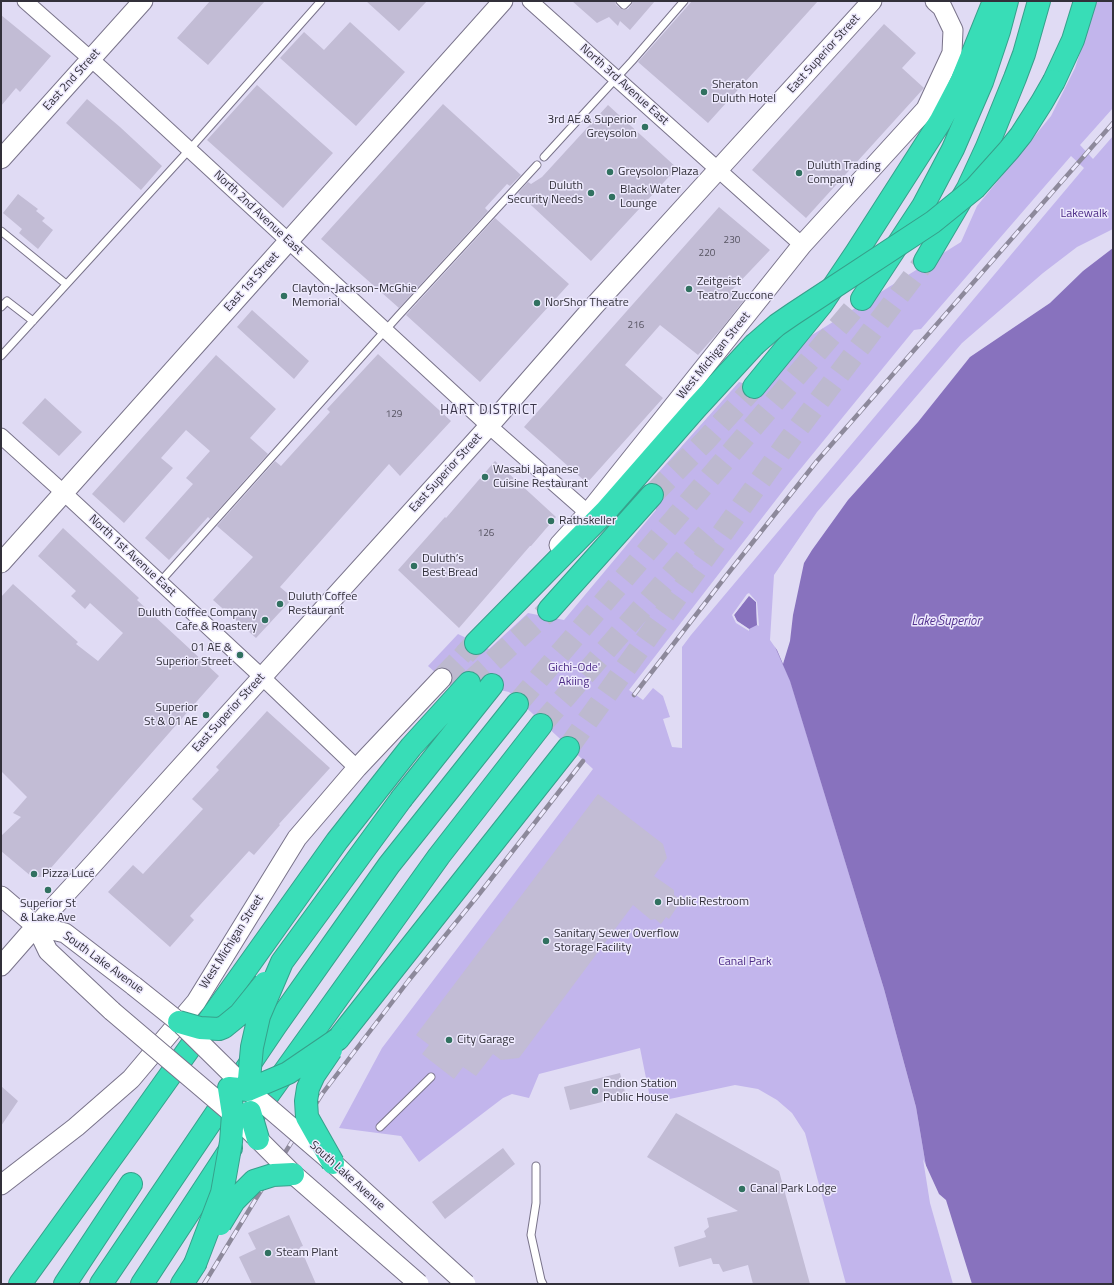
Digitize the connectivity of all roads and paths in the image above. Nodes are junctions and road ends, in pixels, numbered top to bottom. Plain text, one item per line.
1 (25, 1) edge
2 (143, 1) edge
3 (321, 1) edge
4 (503, 1) edge
5 (530, 1) edge
6 (620, 1) edge
7 (628, 1) edge
8 (684, 1) edge
9 (872, 1) edge
10 (935, 1) edge
11 (994, 1) edge
12 (1007, 1) edge
13 (1039, 1) edge
14 (1085, 1) edge
15 (91, 60) junction
16 (616, 78) junction
17 (189, 150) junction
18 (544, 157) dead end
19 (1, 159) edge
20 (537, 165) dead end
21 (718, 169) junction
22 (1, 231) edge
23 (288, 241) junction
24 (802, 245) junction
25 (925, 261) tunnel mouth
26 (66, 284) junction
27 (862, 299) tunnel mouth
28 (1, 307) edge
29 (33, 321) junction
30 (385, 330) junction
31 (1, 356) edge
32 (754, 387) tunnel mouth
33 (489, 426) junction
34 (1, 436) edge
35 (64, 493) junction
36 (652, 495) tunnel mouth
37 (588, 513) junction
38 (1, 563) edge
39 (160, 582) junction
40 (549, 610) tunnel mouth
41 (475, 643) joint
42 (262, 677) junction
43 (442, 678) dead end
44 (469, 683) tunnel mouth
45 (492, 685) tunnel mouth
46 (517, 704) tunnel mouth
47 (541, 725) tunnel mouth
48 (568, 748) tunnel mouth
49 (357, 768) junction
50 (1, 896) edge
51 (36, 926) junction
52 (282, 962) junction
53 (1, 966) edge
54 (179, 1022) junction
55 (338, 1039) junction
56 (218, 1060) joint
57 (432, 1077) dead end
58 (192, 1080) junction
59 (239, 1089) junction
60 (233, 1114) junction
61 (380, 1128) dead end
62 (258, 1140) junction
63 (333, 1163) junction
64 (536, 1166) dead end
65 (293, 1174) junction
66 (131, 1184) dead end
67 (1, 1185) edge
68 (195, 1264) junction
69 (20, 1284) edge
70 (65, 1284) edge
71 (101, 1284) edge
72 (142, 1284) edge
73 (182, 1284) edge
74 (419, 1284) edge
75 (466, 1284) edge
76 (543, 1284) edge

1 - 15 street, North 2nd Avenue East
2 - 15 street, East 2nd Street
3 - 17 lane
4 - 23 street, East 1st Street
5 - 16 street, North 3rd Avenue East
6 - 7 lane
8 - 16 lane
9 - 21 street, East Superior Street
10 - 24 street, West Michigan Street
11 - 32 highway
12 - 27 highway
13 - 25 highway
14 - 41 highway, bridge
15 - 17 street, North 2nd Avenue East
15 - 19 street, East 2nd Street
16 - 18 lane
16 - 21 street, North 3rd Avenue East
17 - 23 street, North 2nd Avenue East
17 - 26 lane
20 - 30 lane
21 - 24 street, North 3rd Avenue East
21 - 33 street, East Superior Street
22 - 26 lane
23 - 30 street, North 2nd Avenue East
23 - 35 street, East 1st Street
24 - 37 street, West Michigan Street
26 - 29 lane
28 - 29 lane
29 - 31 lane
30 - 33 street, North 2nd Avenue East
30 - 39 lane
33 - 37 street, North 2nd Avenue East
33 - 42 street, East Superior Street
34 - 35 street, North 1st Avenue East
35 - 38 street, East 1st Street
35 - 39 street, North 1st Avenue East
36 - 40 highway
37 - 41 street, West Michigan Street
39 - 42 street, North 1st Avenue East
42 - 49 street, North 1st Avenue East
42 - 51 street, East Superior Street
43 - 49 street, West Michigan Street
44 - 69 highway
45 - 52 highway, bridge
46 - 71 highway
47 - 72 highway
48 - 55 highway
49 - 67 street, West Michigan Street
50 - 51 street
51 - 53 street, East Superior Street
51 - 54 street, South Lake Avenue, bridge
51 - 58 street, South Lake Avenue, bridge
52 - 54 highway, bridge
52 - 59 highway, bridge
54 - 56 street, South Lake Avenue, bridge
55 - 59 highway, bridge
55 - 63 highway, bridge
56 - 59 highway, bridge
57 - 61 lane
58 - 59 highway, bridge
58 - 60 street, South Lake Avenue, bridge
59 - 60 highway, bridge
59 - 62 highway, bridge
59 - 63 street, South Lake Avenue, bridge
60 - 62 street, South Lake Avenue, bridge
60 - 68 highway, bridge
62 - 65 street, South Lake Avenue, bridge
63 - 75 street, South Lake Avenue, bridge
64 - 76 lane
65 - 68 highway, bridge
65 - 74 street, South Lake Avenue, bridge
66 - 70 highway
68 - 73 highway

